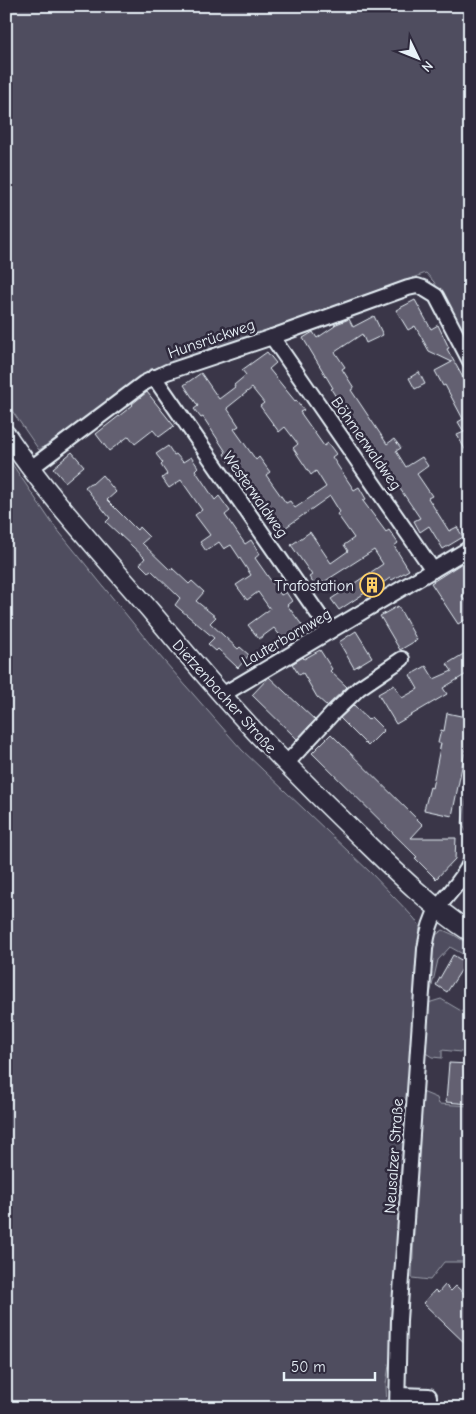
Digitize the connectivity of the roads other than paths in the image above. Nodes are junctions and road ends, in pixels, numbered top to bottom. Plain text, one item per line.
1 (272, 336) junction
2 (470, 361) edge
3 (154, 378) junction
4 (6, 434) edge
5 (31, 468) junction
6 (470, 548) edge
7 (433, 570) junction
8 (330, 631) junction
9 (402, 659) dead end
10 (222, 695) junction
11 (286, 764) junction
12 (470, 863) edge
13 (437, 909) junction
14 (470, 932) edge
15 (398, 1401) edge
16 (429, 1408) edge

1 - 2 street, Hunsrückweg
1 - 3 street, Hunsrückweg
1 - 7 street, Böhmerwaldweg
3 - 5 street, Hunsrückweg
3 - 8 street, Westerwaldweg
4 - 5 main road, Dietzenbacher Straße
5 - 10 main road, Dietzenbacher Straße
6 - 7 street, Lauterbornweg
7 - 8 street, Lauterbornweg
8 - 10 street, Lauterbornweg
9 - 11 street
10 - 11 main road, Dietzenbacher Straße
11 - 13 main road, Dietzenbacher Straße
12 - 13 street, Neusalzer Straße
13 - 14 main road, Dietzenbacher Straße
13 - 15 street, Neusalzer Straße
15 - 16 street

